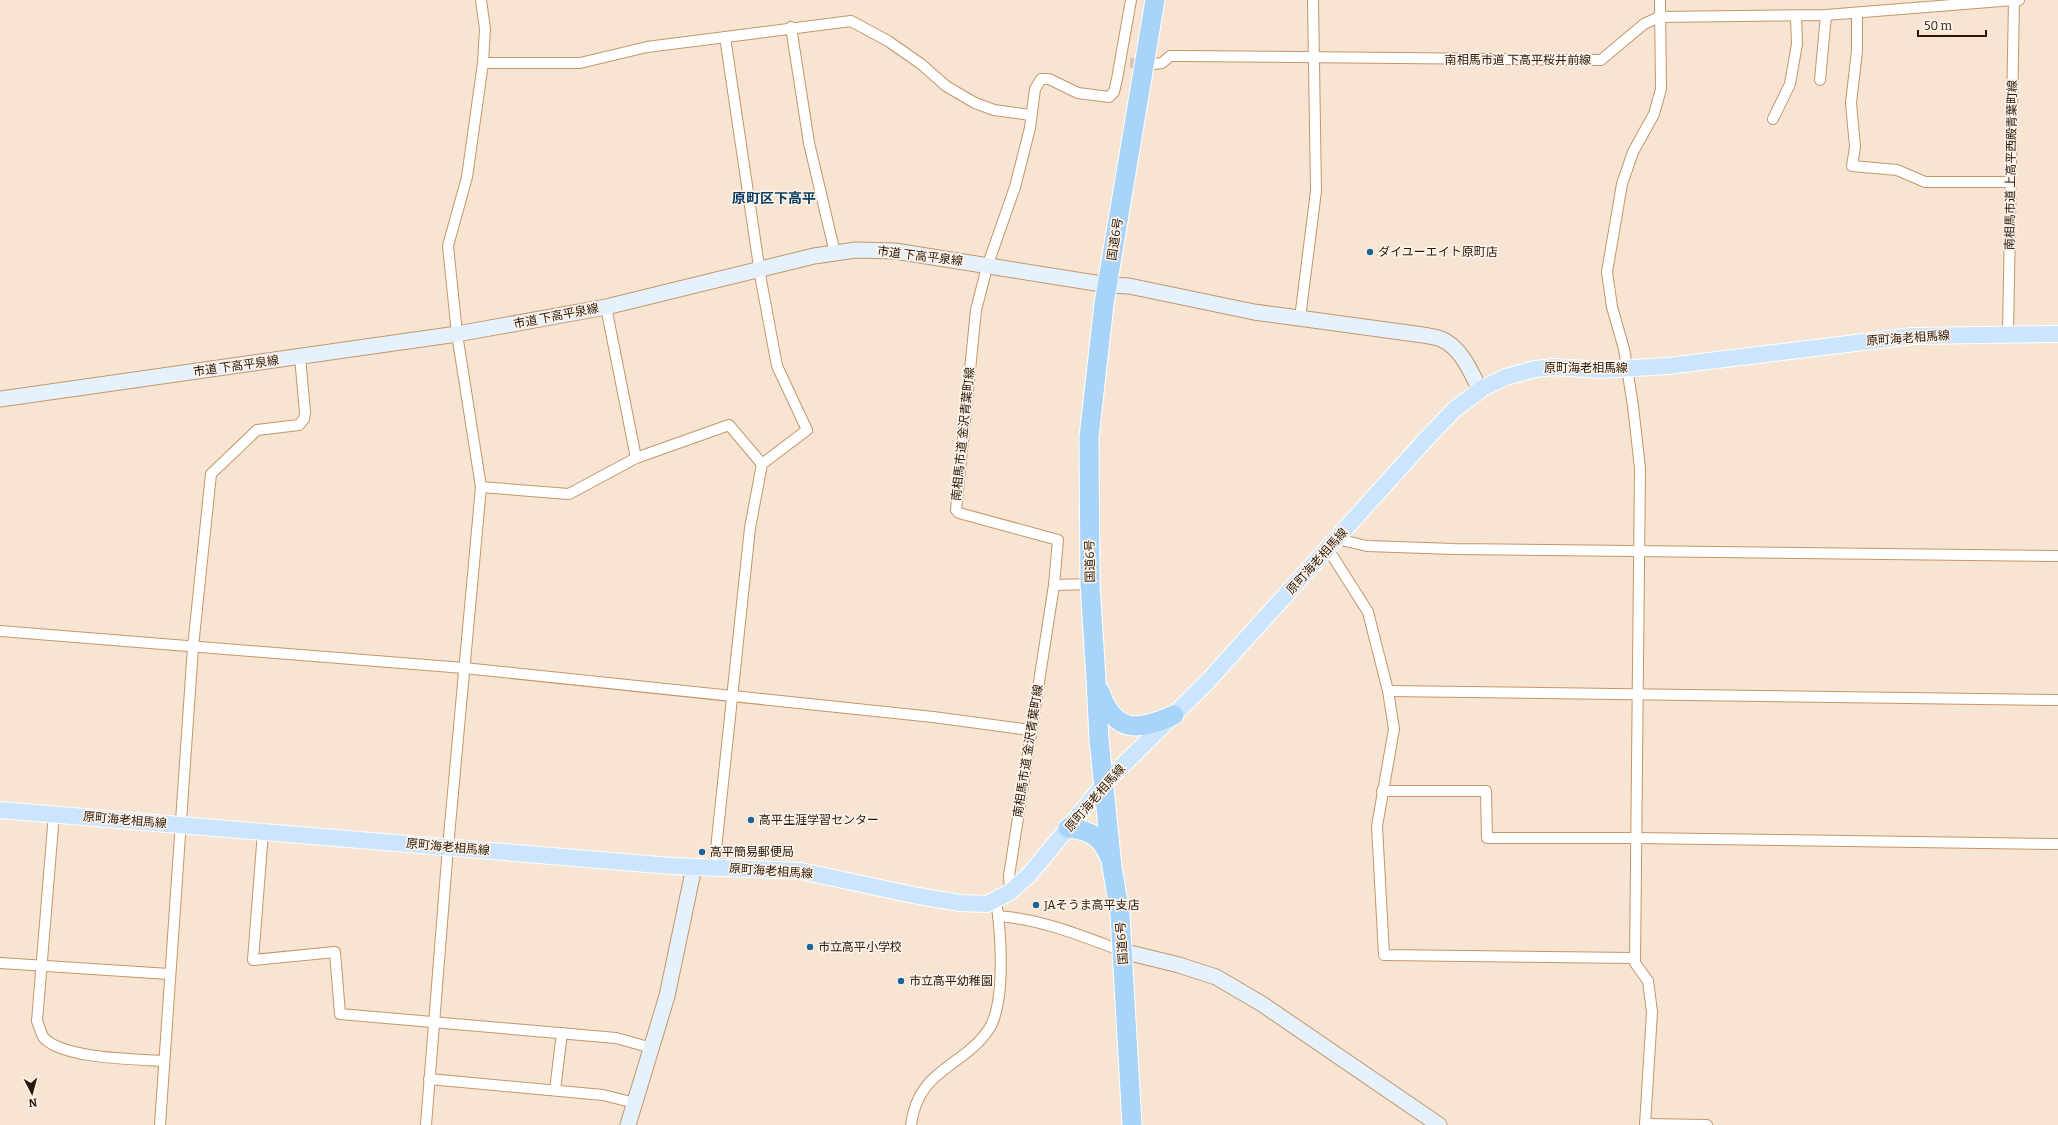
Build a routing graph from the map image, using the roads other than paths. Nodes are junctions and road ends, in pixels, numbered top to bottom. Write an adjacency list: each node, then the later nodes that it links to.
1 (481, 0): 15 (street)
2 (1131, 0): 18 (street, 南相馬市道 金沢青葉町線)
3 (1155, 0): 24 (highway, 国道6号)
4 (1313, 0): 14 (street)
5 (1660, 0): 11 (street)
6 (2014, 0): 7 (street); 8 (street, 南相馬市道 下高平桜井前線); 20 (street, 南相馬市道 上高平西殿青葉町線)
7 (2019, 0)
8 (1857, 13): 9 (street, 南相馬市道 下高平桜井前線); 20 (street)
9 (1826, 15): 10 (street, 南相馬市道 下高平桜井前線); 17 (street)
10 (1796, 16): 11 (street, 南相馬市道 下高平桜井前線); 19 (street)
11 (1659, 17): 14 (street, 南相馬市道 下高平桜井前線); 31 (street)
12 (791, 27): 13 (street); 18 (street); 21 (street)
13 (725, 37): 15 (street); 23 (street)
14 (1313, 58): 16 (street, 南相馬市道 下高平桜井前線); 26 (street)
15 (483, 63): 27 (street)
16 (1154, 64)
17 (1820, 80)
18 (1031, 115): 22 (street, 南相馬市道 金沢青葉町線)
19 (1773, 119)
20 (2010, 182): 28 (street, 南相馬市道 上高平西殿青葉町線)
21 (835, 253): 22 (street, 市道 下高平泉線); 23 (street, 市道 下高平泉線)
22 (988, 266): 24 (street, 市道 下高平泉線); 41 (street, 南相馬市道 金沢青葉町線)
23 (761, 269): 25 (street, 市道 下高平泉線); 35 (street)
24 (1108, 285): 26 (street, 市道 下高平泉線); 40 (highway, 国道6号)
25 (606, 307): 27 (street, 市道 下高平泉線); 34 (street)
26 (1300, 318): 32 (street, 市道 下高平泉線)
27 (457, 334): 30 (street, 市道 下高平泉線); 36 (street)
28 (2008, 334): 29 (main road, 原町海老相馬線); 31 (main road, 原町海老相馬線)
29 (2058, 334)
30 (300, 357): 33 (street, 市道 下高平泉線); 43 (street)
31 (1626, 369): 32 (main road, 原町海老相馬線); 38 (street)
32 (1480, 390): 37 (main road, 原町海老相馬線)
33 (0, 399)
34 (636, 458): 35 (street); 36 (street)
35 (762, 464): 48 (street)
36 (481, 487): 44 (street)
37 (1332, 544): 38 (street); 46 (street); 50 (main road, 原町海老相馬線)
38 (1639, 550): 39 (street); 47 (street)
39 (2058, 556)
40 (1090, 584): 41 (street); 45 (highway, 国道6号)
41 (1054, 585): 51 (street, 南相馬市道 金沢青葉町線)
42 (0, 631): 43 (street)
43 (193, 647): 44 (street); 56 (street)
44 (464, 668): 48 (street); 61 (street)
45 (1096, 679): 50 (highway); 52 (highway, 国道6号)
46 (1388, 691): 47 (street); 53 (street)
47 (1638, 694): 49 (street); 59 (street)
48 (731, 696): 51 (street); 64 (street)
49 (2058, 700)
50 (1174, 715): 52 (main road, 原町海老相馬線)
51 (1030, 730): 65 (street, 南相馬市道 金沢青葉町線)
52 (1105, 783): 57 (main road, 原町海老相馬線); 63 (highway, 国道6号)
53 (1382, 791): 59 (street); 68 (street)
54 (0, 810): 55 (main road, 原町海老相馬線)
55 (54, 814): 56 (main road, 原町海老相馬線); 70 (street)
56 (182, 825): 58 (main road, 原町海老相馬線); 71 (street)
57 (1068, 828): 63 (highway); 65 (main road, 原町海老相馬線)
58 (263, 832): 61 (main road, 原町海老相馬線); 72 (street)
59 (1636, 838): 60 (street); 68 (street)
60 (2058, 844)
61 (448, 847): 62 (main road, 原町海老相馬線); 72 (street)
62 (694, 867): 64 (main road, 原町海老相馬線); 74 (street)
63 (1112, 867): 67 (highway, 国道6号)
64 (714, 868): 66 (main road, 原町海老相馬線)
65 (1010, 892): 66 (main road, 原町海老相馬線)
66 (997, 908): 67 (street); 83 (street)
67 (1122, 951): 84 (highway, 国道6号); 85 (street)
68 (1635, 958): 79 (street)
69 (0, 963): 70 (street)
70 (42, 967): 71 (street); 75 (street)
71 (169, 974): 75 (street)
72 (434, 1022): 73 (street); 76 (street)
73 (562, 1033): 74 (street); 77 (street)
74 (652, 1048): 78 (street)
75 (164, 1062): 80 (street)
76 (430, 1079): 77 (street); 81 (street)
77 (555, 1090): 78 (street)
78 (635, 1103): 82 (street)
79 (1645, 1124): 86 (street)
80 (160, 1125)
81 (426, 1125)
82 (628, 1125)
83 (911, 1125)
84 (1132, 1125)
85 (1439, 1125)
86 (1707, 1125)

